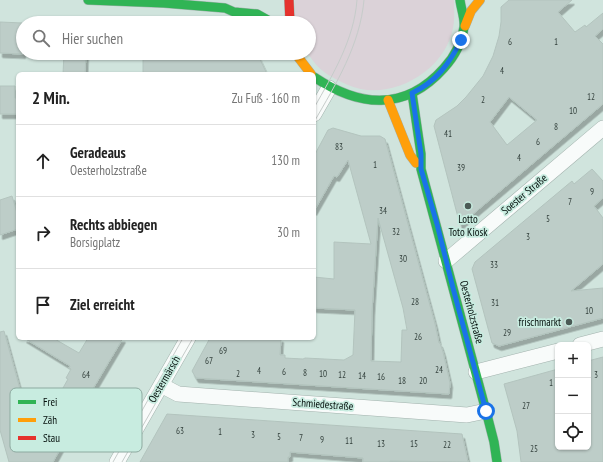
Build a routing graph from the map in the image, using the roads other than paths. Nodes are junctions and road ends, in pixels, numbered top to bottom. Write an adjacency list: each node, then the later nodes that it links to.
1 (88, 0): 5 (main road)
2 (290, 0): 9 (main road)
3 (460, 0): 10 (main road)
4 (480, 0): 10 (main road)
5 (163, 1): 7 (main road)
6 (236, 4): 7 (main road)
7 (225, 8): 8 (main road)
8 (261, 16)
9 (290, 16)
10 (465, 26): 15 (main road)
11 (300, 60): 12 (main road)
12 (309, 72)
13 (316, 78): 14 (main road)
14 (329, 88): 16 (main road); 17 (street)
15 (412, 93): 16 (main road); 19 (main road, Oesterholzstraße)
16 (388, 100): 19 (main road, Oesterholzstraße)
17 (316, 111)
18 (603, 128): 20 (street, Soester Straße)
19 (421, 169): 20 (main road, Oesterholzstraße)
20 (446, 261): 25 (main road, Oesterholzstraße)
21 (603, 339): 23 (street)
22 (187, 340): 26 (street, Oestermärsch)
23 (591, 342)
24 (555, 352): 25 (street)
25 (476, 372): 27 (main road, Oesterholzstraße)
26 (161, 385): 27 (street, Schmiedestraße); 28 (street, Oestermärsch)
27 (486, 411): 31 (main road, Oesterholzstraße)
28 (142, 418)
29 (123, 452): 30 (street, Oestermärsch)
30 (117, 462)
31 (497, 462)

